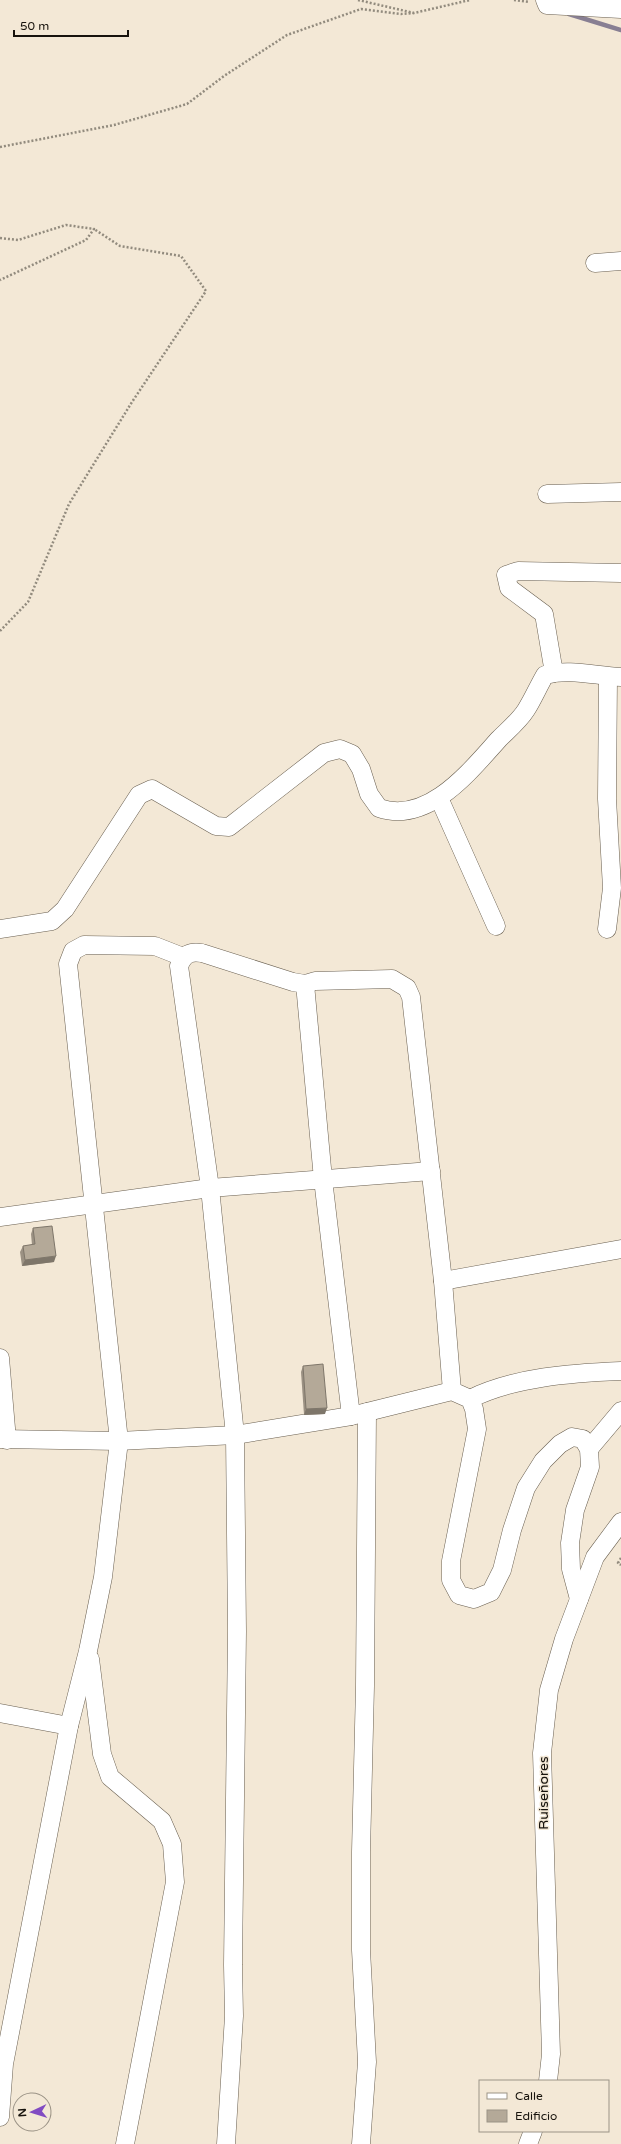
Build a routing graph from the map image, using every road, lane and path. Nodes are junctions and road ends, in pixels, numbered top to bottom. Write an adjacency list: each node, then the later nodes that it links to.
1 (358, 0): 5 (path)
2 (470, 0): 5 (path)
3 (545, 0): 4 (street)
4 (621, 9)
5 (414, 13): 6 (path)
6 (0, 147)
7 (94, 229): 8 (path); 11 (path); 15 (path)
8 (0, 238)
9 (621, 261): 10 (street)
10 (595, 263)
11 (0, 280)
12 (621, 492): 13 (street)
13 (547, 494)
14 (621, 573): 16 (street)
15 (0, 631)
16 (554, 673): 17 (street); 18 (street)
17 (614, 677): 21 (street)
18 (439, 798): 19 (street); 20 (street)
19 (496, 926)
20 (0, 929)
21 (607, 930)
22 (183, 957): 23 (street); 26 (street); 27 (street)
23 (305, 984): 24 (street); 25 (street)
24 (431, 1171): 25 (street); 30 (street)
25 (323, 1179): 26 (street); 36 (street)
26 (210, 1188): 27 (street); 37 (street)
27 (94, 1204): 28 (street); 39 (street)
28 (0, 1217)
29 (621, 1249): 30 (street)
30 (443, 1281): 33 (street)
31 (0, 1358): 38 (street)
32 (621, 1371): 34 (street)
33 (452, 1391): 34 (street); 36 (street)
34 (470, 1399): 40 (street)
35 (621, 1411): 40 (street)
36 (359, 1414): 37 (street); 53 (street)
37 (235, 1435): 39 (street); 52 (street)
38 (4, 1440): 39 (street)
39 (119, 1440): 45 (street)
40 (589, 1449): 44 (street)
41 (621, 1522): 44 (street, Ruiseñores)
42 (621, 1558): 43 (path)
43 (621, 1565)
44 (579, 1599): 48 (street, Ruiseñores)
45 (88, 1651): 47 (street); 51 (street)
46 (0, 1714): 47 (street)
47 (69, 1726): 49 (street)
48 (548, 2080)
49 (0, 2116)
50 (533, 2132): 54 (street)
51 (125, 2144)
52 (226, 2144)
53 (361, 2144)
54 (528, 2144)

